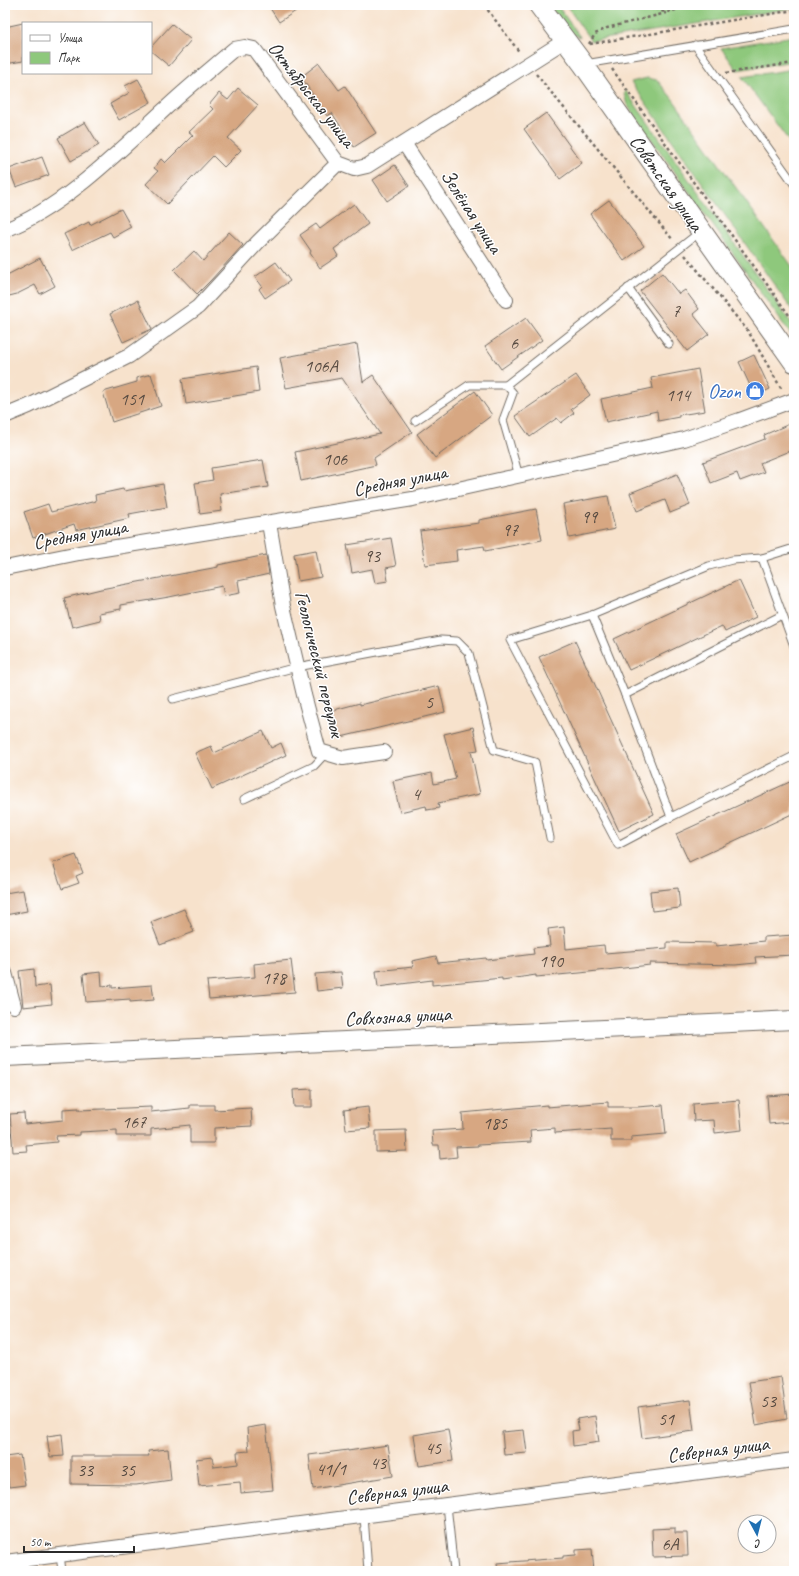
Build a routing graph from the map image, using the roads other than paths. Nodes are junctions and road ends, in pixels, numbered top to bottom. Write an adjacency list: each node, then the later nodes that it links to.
1 (538, 5): 3 (main road, Советская улица)
2 (794, 29): 4 (lane)
3 (575, 39): 5 (main road, Советская улица); 6 (street, Октябрьская улица)
4 (695, 44): 5 (lane); 8 (lane)
5 (583, 64): 10 (main road, Советская улица)
6 (404, 143): 7 (street, Октябрьская улица); 12 (street, Зелёная улица)
7 (338, 163): 9 (street, Октябрьская улица); 17 (street)
8 (794, 184)
9 (5, 230)
10 (701, 231): 11 (lane); 14 (main road, Советская улица)
11 (628, 288): 13 (lane); 15 (lane)
12 (506, 300)
13 (669, 344)
14 (794, 362)
15 (506, 385): 18 (lane); 19 (lane)
16 (791, 401): 19 (street, Средняя улица)
17 (5, 416)
18 (414, 421)
19 (519, 476): 20 (street, Средняя улица)
20 (269, 523): 23 (street, Средняя улица); 27 (street, Геологический переулок)
21 (794, 548): 22 (lane)
22 (762, 558): 24 (lane); 25 (lane)
23 (5, 568)
24 (592, 615): 28 (lane); 34 (lane)
25 (782, 615): 26 (lane); 28 (lane)
26 (794, 646)
27 (297, 667): 29 (lane); 31 (street, Геологический переулок); 35 (lane)
28 (625, 695): 34 (lane)
29 (173, 700)
30 (384, 752): 31 (street, Геологический переулок)
31 (326, 753): 33 (lane)
32 (794, 756): 34 (lane)
33 (244, 799)
34 (671, 817)
35 (550, 838)
36 (5, 973): 37 (street)
37 (14, 1006)
38 (794, 1020): 39 (street, Совхозная улица)
39 (5, 1057)
40 (794, 1460): 41 (street, Северная улица)
41 (447, 1505): 42 (street, Северная улица); 47 (lane)
42 (364, 1516): 43 (street, Северная улица); 46 (lane)
43 (60, 1555): 44 (street, Северная улица); 45 (lane)
44 (5, 1562)
45 (62, 1571)
46 (368, 1571)
47 (454, 1571)

